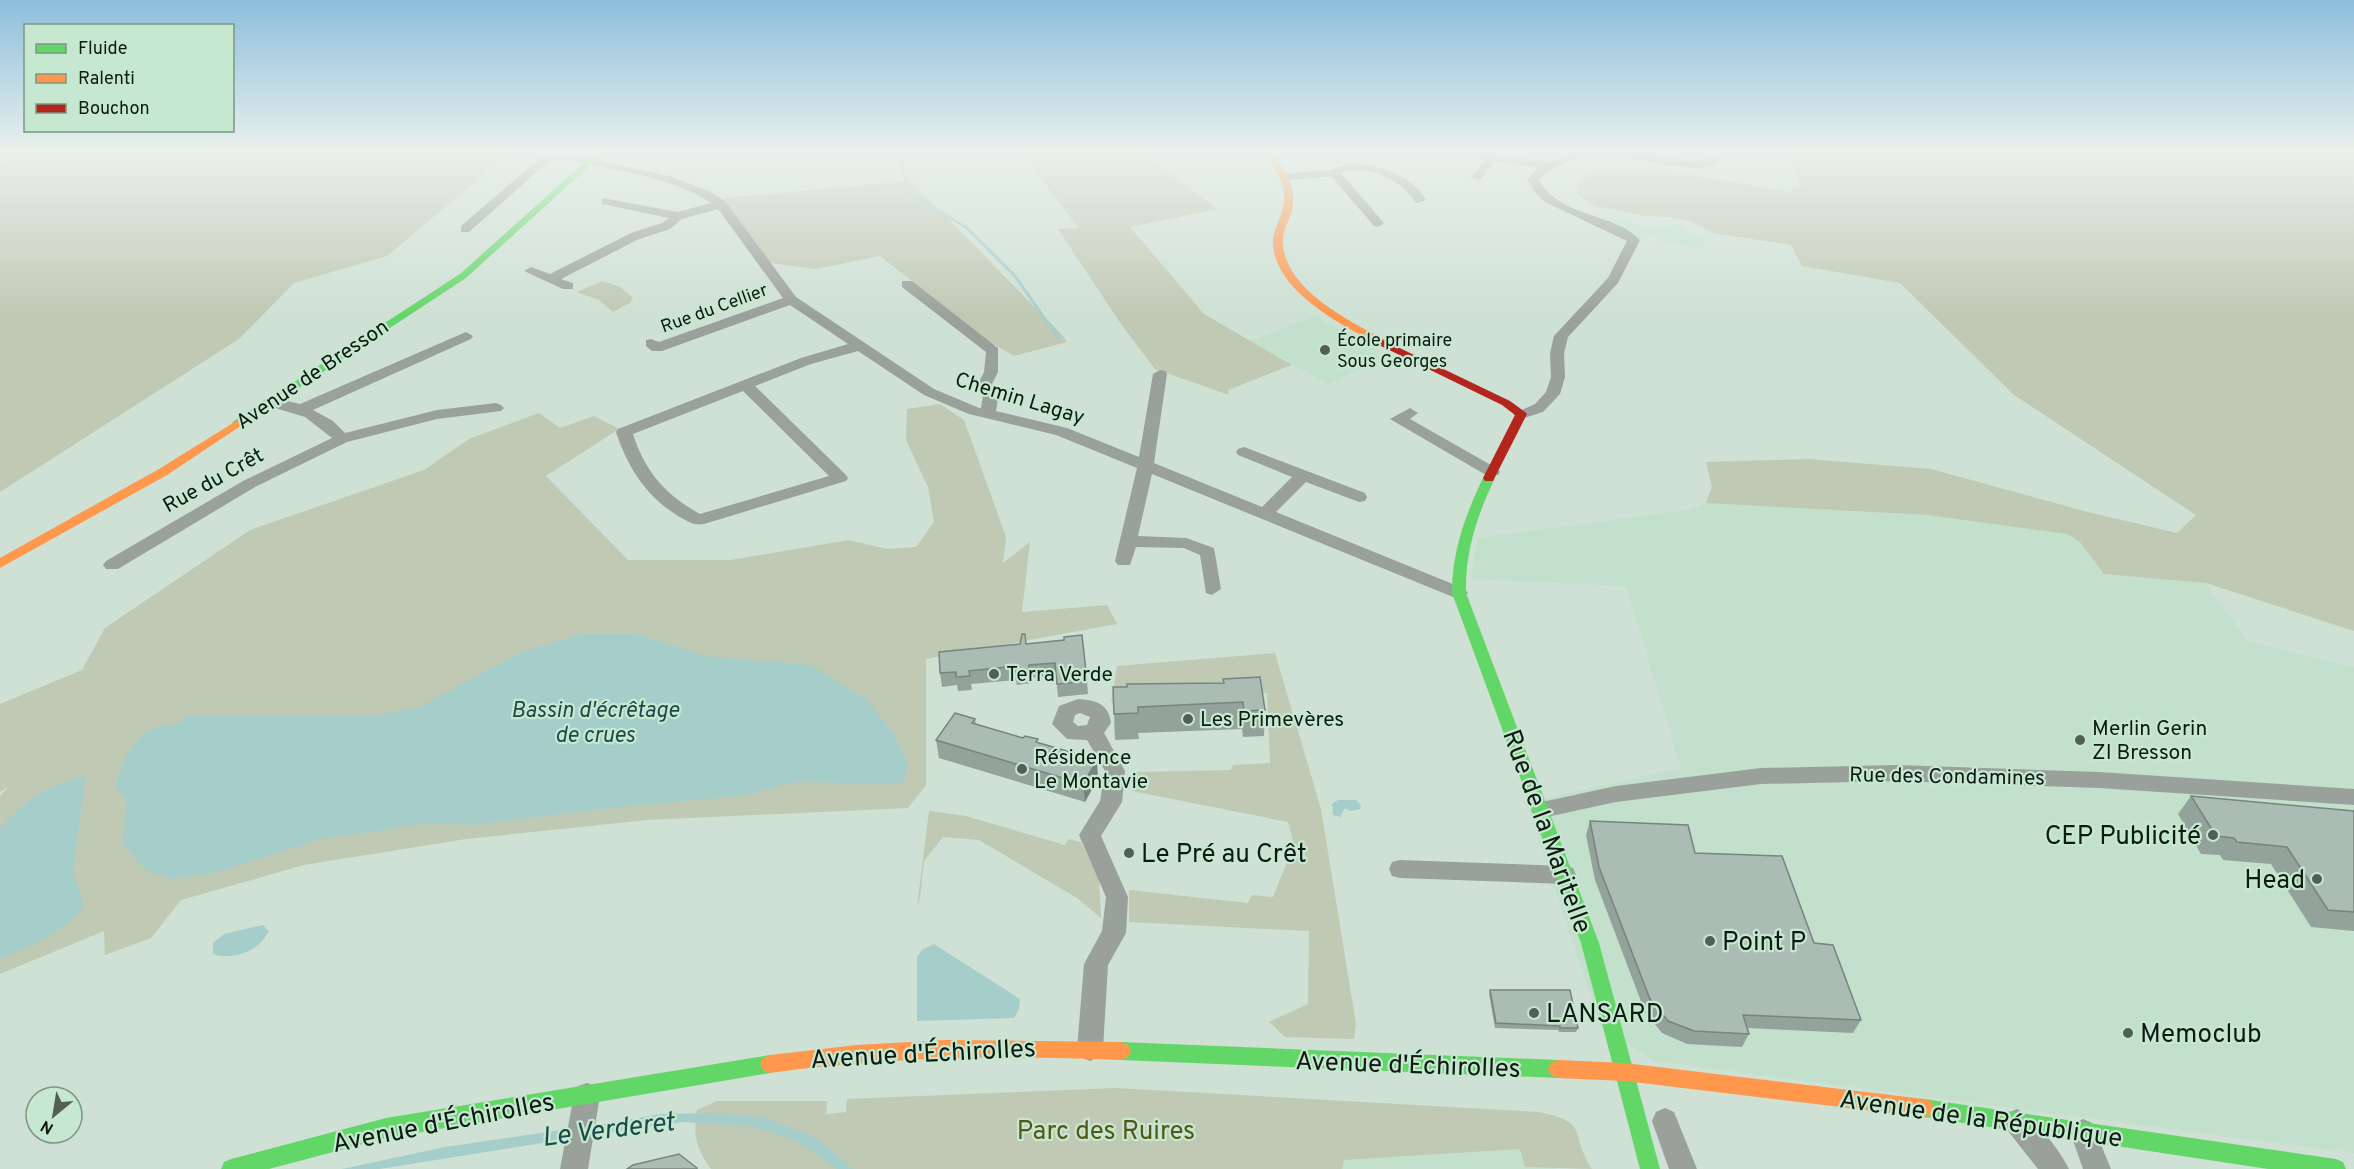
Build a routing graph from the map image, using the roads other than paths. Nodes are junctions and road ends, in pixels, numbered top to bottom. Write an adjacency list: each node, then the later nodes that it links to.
1 (491, 207): 11 (street, Chemin Lagay)
2 (539, 207): 22 (street, Avenue de Bresson)
3 (633, 207): 9 (street)
4 (712, 207): 9 (street)
5 (723, 207): 16 (street, Chemin Lagay)
6 (1287, 207): 27 (street)
7 (1363, 207): 10 (street)
8 (1562, 207): 27 (street)
9 (678, 216): 13 (street)
10 (1378, 223)
11 (465, 229)
12 (531, 271): 13 (street)
13 (550, 279): 15 (street)
14 (907, 284): 26 (street)
15 (568, 286)
16 (791, 300): 18 (street, Rue du Cellier); 19 (street, Chemin Lagay)
17 (466, 336): 24 (street)
18 (651, 343)
19 (862, 345): 21 (street); 26 (street, Chemin Lagay)
20 (1160, 374): 30 (street)
21 (746, 385): 21 (street)
22 (270, 402): 24 (street); 37 (street, Avenue de Bresson)
23 (496, 408): 28 (street, Rue du Crêt)
24 (300, 410): 28 (street)
25 (1410, 413): 31 (street)
26 (987, 414): 30 (street, Chemin Lagay)
27 (1521, 414): 31 (street, Rue de la Maritelle)
28 (340, 439): 38 (street, Rue du Crêt)
29 (1244, 452): 32 (street)
30 (1144, 465): 34 (street, Chemin Lagay); 35 (street)
31 (1492, 472): 39 (street, Rue de la Maritelle)
32 (1303, 476): 33 (street); 34 (street)
33 (1359, 497)
34 (1265, 514): 40 (street, Chemin Lagay)
35 (1128, 541): 36 (street); 41 (street)
36 (1124, 561)
37 (0, 564)
38 (112, 565)
39 (1458, 571): 40 (street); 42 (street, Rue de la Maritelle)
40 (1411, 574): 42 (street, Chemin Lagay)
41 (1212, 589)
42 (1459, 593): 45 (street, Rue de la Maritelle)
43 (1093, 732): 48 (street)
44 (2354, 797): 45 (street, Rue des Condamines)
45 (1542, 810): 47 (street, Rue de la Maritelle)
46 (1400, 869): 47 (street)
47 (1565, 875): 49 (street, Rue de la Maritelle)
48 (1090, 1049): 49 (street, Avenue d'Échirolles); 50 (street, Avenue d'Échirolles)
49 (1625, 1072): 52 (street, Avenue de la République); 56 (street); 57 (street)
50 (586, 1106): 54 (street); 55 (street, Avenue d'Échirolles)
51 (1665, 1121): 58 (street)
52 (2016, 1121): 53 (street, Avenue de la République); 59 (street)
53 (2083, 1132): 60 (street); 61 (street, Avenue de la République)
54 (576, 1157)
55 (231, 1169)
56 (1636, 1169)
57 (1650, 1169)
58 (1683, 1169)
59 (2055, 1169)
60 (2097, 1169)
61 (2336, 1169)

